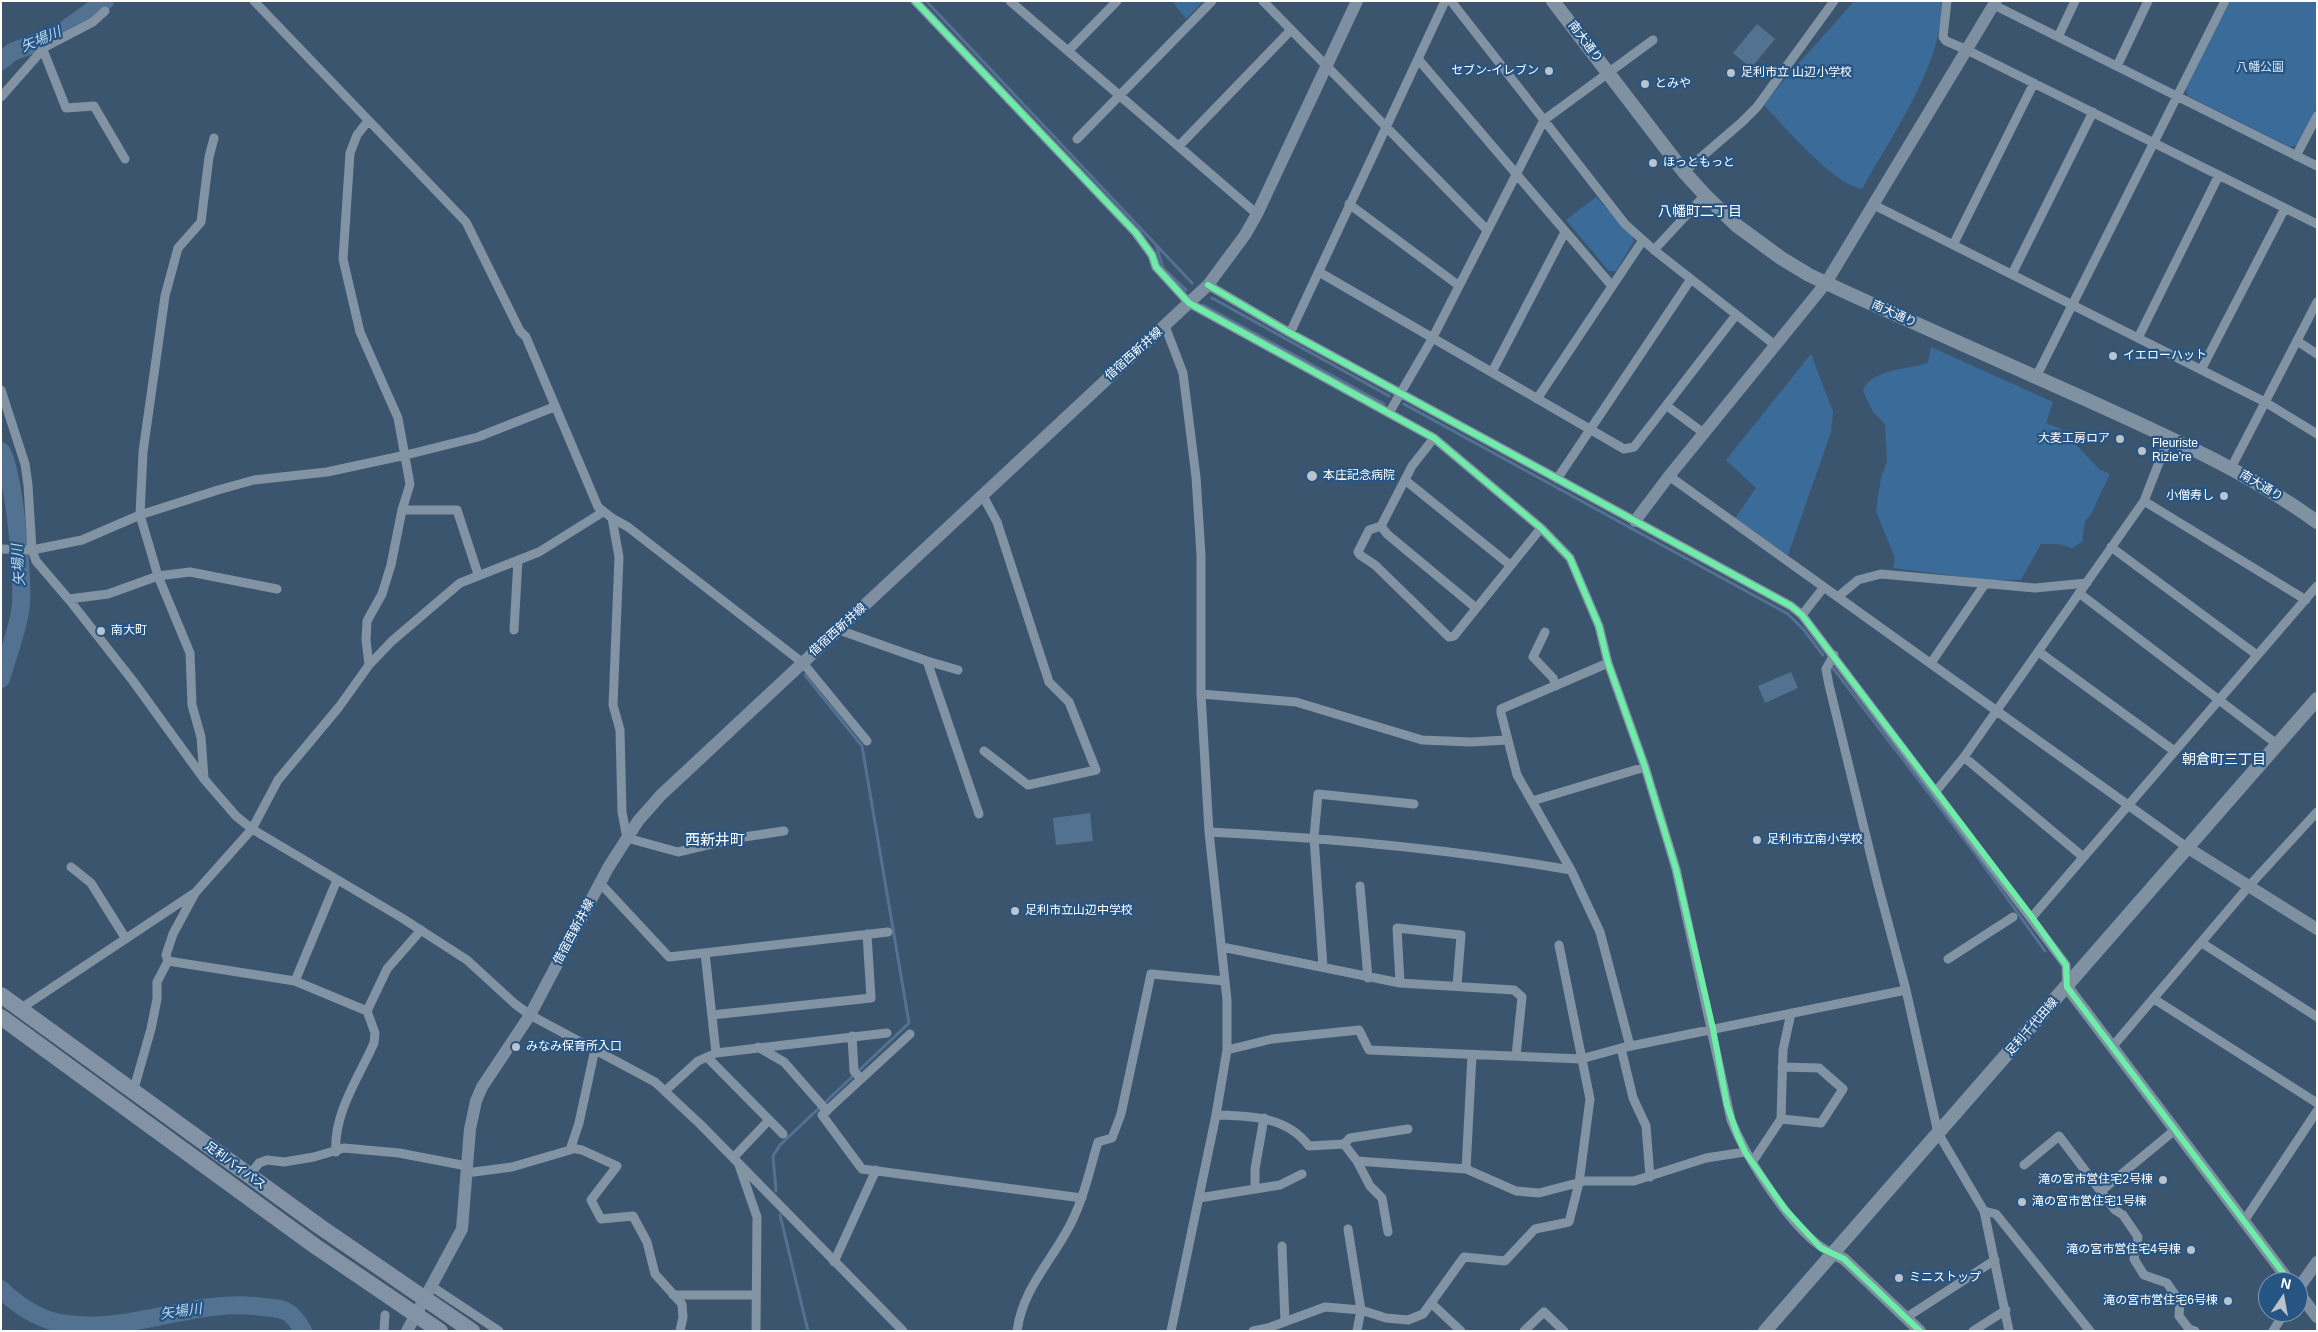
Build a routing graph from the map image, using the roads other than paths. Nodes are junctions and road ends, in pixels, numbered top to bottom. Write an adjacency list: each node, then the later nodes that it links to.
1 (254, 1): 35 (street)
2 (915, 1): 66 (street)
3 (1117, 1): 23 (street)
4 (1212, 1): 31 (street)
5 (1262, 1): 18 (street)
6 (1357, 1): 26 (main road, 借宿西新井線)
7 (1445, 1): 24 (street)
8 (1451, 1): 34 (street)
9 (1553, 1): 27 (main road, 南大通り)
10 (1834, 1): 44 (street)
11 (1947, 1): 22 (street)
12 (2075, 1): 19 (street)
13 (2148, 1): 25 (street)
14 (2225, 1): 29 (street)
15 (1015, 3): 23 (street)
16 (1995, 3): 19 (street); 22 (main road)
17 (106, 11): 21 (street)
18 (1290, 31): 26 (street); 40 (street)
19 (2058, 37): 25 (street)
20 (1653, 40): 27 (street)
21 (43, 50): 30 (street); 42 (street)
22 (1967, 50): 28 (street); 49 (main road)
23 (1068, 51): 31 (street)
24 (1418, 59): 36 (street); 45 (street)
25 (2117, 66): 29 (street)
26 (1326, 67): 36 (street); 51 (main road, 借宿西新井線)
27 (1608, 73): 34 (street); 44 (main road, 南大通り)
28 (2034, 83): 32 (street); 56 (street)
29 (2177, 96): 39 (street); 41 (street)
30 (1, 97)
31 (1120, 97): 38 (street); 40 (street)
32 (2093, 112): 39 (street); 59 (street)
33 (2317, 116): 41 (street)
34 (1544, 120): 45 (street); 55 (street)
35 (368, 121): 83 (street); 91 (street)
36 (1386, 125): 48 (street); 53 (street)
37 (214, 138): 100 (street)
38 (1077, 139)
39 (2154, 143): 46 (street); 67 (street)
40 (1179, 146): 51 (street)
41 (2296, 156): 43 (street)
42 (125, 159)
43 (2317, 166)
44 (1684, 172): 47 (main road, 南大通り)
45 (1515, 173): 53 (street); 54 (street)
46 (2219, 175): 50 (street); 71 (street)
47 (1705, 195): 57 (street); 61 (main road, 南大通り)
48 (1350, 204): 58 (street); 62 (street)
49 (1874, 205): 56 (street); 61 (main road)
50 (2285, 208): 52 (street); 76 (street)
51 (1257, 214): 63 (main road, 借宿西新井線)
52 (2317, 224)
53 (1486, 229): 62 (street)
54 (1565, 232): 64 (street); 77 (street)
55 (1643, 240): 57 (street); 64 (street)
56 (1953, 245): 59 (street)
57 (1654, 250): 60 (street)
58 (1318, 272): 70 (street); 72 (street)
59 (2012, 274): 67 (street)
60 (1691, 279): 68 (street); 86 (street)
61 (1826, 283): 74 (main road); 78 (main road, 南大通り)
62 (1458, 285): 72 (street)
63 (1208, 286): 66 (main road, 借宿西新井線); 70 (street)
64 (1612, 286): 81 (street)
65 (2317, 302): 73 (street)
66 (1189, 303): 69 (main road, 借宿西新井線); 85 (street)
67 (2072, 304): 71 (street); 78 (street)
68 (1736, 315): 74 (street); 84 (street)
69 (1165, 326): 96 (main road, 借宿西新井線); 137 (street)
70 (1290, 333): 80 (street)
71 (2138, 338): 76 (street)
72 (1432, 339): 77 (street); 80 (street)
73 (2297, 341): 75 (street); 82 (street)
74 (1775, 345): 87 (main road)
75 (2317, 354)
76 (2202, 370): 82 (street)
77 (1492, 372): 81 (street)
78 (2036, 377): 89 (main road, 南大通り)
79 (1, 390): 108 (street)
80 (1401, 393): 85 (street); 94 (street)
81 (1537, 399): 86 (street)
82 (2265, 402): 88 (street); 92 (street)
83 (554, 406): 91 (street); 99 (street)
84 (1667, 406): 86 (street); 87 (street)
85 (1390, 413): 90 (street)
86 (1590, 429): 94 (street)
87 (1705, 434): 93 (main road)
88 (2317, 434)
89 (2169, 437): 92 (main road, 南大通り); 97 (street)
90 (1434, 438): 95 (street); 105 (street)
91 (406, 455): 98 (street); 100 (street)
92 (2231, 468): 103 (main road, 南大通り)
93 (1669, 476): 102 (main road); 116 (street)
94 (1558, 479): 102 (street)
95 (1405, 480): 104 (street); 110 (street)
96 (983, 496): 125 (main road, 借宿西新井線); 145 (street)
97 (2144, 501): 106 (street); 121 (street)
98 (402, 510): 111 (street); 134 (street)
99 (603, 512): 101 (street); 109 (street)
100 (140, 516): 108 (street); 112 (street)
101 (612, 518): 131 (street); 160 (street)
102 (1635, 521): 123 (street)
103 (2317, 522)
104 (1381, 526): 122 (street); 122 (street)
105 (1541, 528): 110 (street); 132 (street)
106 (2111, 547): 113 (street); 129 (street)
107 (3, 549): 108 (street)
108 (29, 550): 120 (street)
109 (518, 560): 111 (street); 124 (street)
110 (1510, 565): 122 (street)
111 (478, 574): 134 (street)
112 (158, 576): 117 (street); 120 (street); 148 (street)
113 (2087, 582): 114 (street); 118 (street)
114 (1985, 584): 119 (street); 133 (street)
115 (2317, 586): 121 (street)
116 (1824, 587): 119 (street); 123 (street)
117 (277, 589)
118 (2079, 593): 127 (street); 138 (street)
119 (1839, 596): 133 (street)
120 (69, 599): 148 (street)
121 (2306, 600): 129 (street)
122 (1476, 608)
123 (1802, 614): 128 (street)
124 (514, 630)
125 (839, 630): 130 (street); 131 (main road, 借宿西新井線)
126 (1545, 632): 136 (street)
127 (2038, 652): 140 (street); 144 (street)
128 (1834, 655): 149 (street); 190 (street)
129 (2257, 655): 138 (street)
130 (927, 661): 135 (street); 154 (street)
131 (803, 663): 142 (street); 160 (main road, 借宿西新井線)
132 (1608, 663): 136 (street); 147 (street)
133 (1931, 663): 140 (street)
134 (369, 665): 156 (street)
135 (958, 670)
136 (1556, 686): 141 (street)
137 (1201, 694): 141 (street); 158 (street)
138 (2220, 698): 143 (street); 144 (street)
139 (2317, 700): 143 (main road, 足利千代田線)
140 (1996, 710): 146 (street); 152 (street)
141 (1507, 740): 150 (street)
142 (866, 741)
143 (2278, 745): 161 (main road, 足利千代田線)
144 (2173, 750): 152 (street)
145 (984, 751)
146 (1964, 757): 149 (street); 162 (street)
147 (1645, 767): 150 (street); 200 (street)
148 (204, 778): 156 (street)
149 (1937, 790): 171 (street)
150 (1532, 801): 164 (street)
151 (1414, 804): 159 (street)
152 (2127, 804): 161 (street); 162 (street)
153 (2317, 812): 155 (street)
154 (979, 814)
155 (2313, 823): 168 (street)
156 (252, 829): 165 (street); 169 (street)
157 (784, 831): 160 (street)
158 (1209, 832): 159 (street); 179 (street)
159 (1314, 837): 164 (street); 183 (street)
160 (627, 838): 166 (main road, 借宿西新井線)
161 (2188, 848): 168 (main road); 189 (main road, 足利千代田線)
162 (2082, 856): 171 (street)
163 (71, 868): 176 (street)
164 (1571, 870): 206 (street)
165 (337, 880): 173 (street); 185 (street)
166 (600, 883): 180 (street); 196 (main road, 借宿西新井線)
167 (1360, 886): 184 (street)
168 (2249, 886): 172 (main road); 177 (street)
169 (195, 893): 176 (street); 182 (street)
170 (2013, 917): 181 (street)
171 (2032, 917): 189 (street)
172 (2317, 929)
173 (421, 930): 194 (street); 196 (street)
174 (888, 932): 175 (street)
175 (867, 934): 180 (street); 197 (street)
176 (126, 939): 193 (street)
177 (2202, 943): 192 (street); 199 (street)
178 (1559, 945): 212 (street)
179 (1222, 947): 183 (street); 186 (street)
180 (705, 953): 197 (street)
181 (1948, 958)
182 (168, 961): 185 (street); 216 (street)
183 (1323, 967): 184 (street)
184 (1368, 978): 187 (street)
185 (295, 981): 194 (street)
186 (1225, 981): 208 (street); 245 (street)
187 (1400, 983): 188 (street); 188 (street)
188 (1457, 986): 211 (street)
189 (2067, 987): 204 (main road); 226 (main road, 足利千代田線)
190 (1906, 990): 195 (street); 226 (street)
191 (1, 995): 193 (highway, 足利バイパス)
192 (2154, 999): 204 (street); 217 (street)
193 (20, 1009): 216 (highway, 足利バイパス)
194 (368, 1012): 230 (street)
195 (1792, 1013): 200 (street); 213 (street)
196 (530, 1015): 207 (street); 236 (main road, 借宿西新井線)
197 (712, 1015): 209 (street)
198 (1, 1017): 265 (highway, 足利バイパス)
199 (2317, 1017)
200 (1712, 1029): 206 (street); 231 (street)
201 (887, 1032): 203 (street)
202 (910, 1034): 214 (street)
203 (852, 1036): 205 (street); 214 (street)
204 (2113, 1046): 225 (main road)
205 (758, 1047): 209 (street); 219 (street)
206 (1626, 1047): 212 (street); 241 (street)
207 (595, 1049): 215 (street); 229 (street)
208 (1227, 1050): 210 (street); 220 (street)
209 (711, 1055): 215 (street); 223 (street)
210 (1472, 1055): 211 (street); 237 (street)
211 (1516, 1056): 212 (street)
212 (1581, 1059): 242 (street)
213 (1782, 1067): 222 (street); 222 (street)
214 (861, 1079): 219 (street)
215 (665, 1091): 232 (street)
216 (132, 1092): 240 (highway, 足利バイパス)
217 (2317, 1104)
218 (2317, 1110): 248 (street)
219 (827, 1111): 238 (street)
220 (1216, 1114): 221 (street); 246 (street)
221 (1264, 1118): 228 (street); 243 (street)
222 (1781, 1119): 234 (street)
223 (769, 1120): 227 (street); 232 (street)
224 (1408, 1129): 228 (street)
225 (2176, 1129): 244 (street); 248 (main road)
226 (1938, 1133): 247 (street); 252 (main road, 足利千代田線)
227 (783, 1134)
228 (1344, 1144): 233 (street)
229 (571, 1148): 236 (street); 259 (street)
230 (336, 1152): 236 (street); 240 (street)
231 (1745, 1152): 234 (street); 241 (street)
232 (735, 1160): 254 (street); 260 (street)
233 (1357, 1161): 237 (street); 250 (street)
234 (1752, 1161): 252 (street)
235 (2024, 1165): 244 (street)
236 (466, 1169): 258 (main road, 借宿西新井線)
237 (1466, 1169): 242 (street)
238 (876, 1170): 245 (street); 254 (street)
239 (1302, 1174): 243 (street)
240 (249, 1176): 258 (highway, 足利バイパス)
241 (1650, 1177): 242 (street)
242 (1579, 1183): 261 (street)
243 (1255, 1189): 246 (street)
244 (2101, 1191): 291 (street)
245 (1082, 1198): 279 (street)
246 (1199, 1198): 280 (street)
247 (1984, 1211): 253 (street); 290 (street)
248 (2244, 1221): 256 (main road)
249 (1348, 1229): 263 (street)
250 (1388, 1232)
251 (1282, 1246): 269 (street)
252 (1832, 1253): 267 (main road); 286 (main road, 足利千代田線)
253 (1995, 1260): 264 (street); 267 (street)
254 (834, 1262): 278 (street)
255 (2317, 1262): 257 (main road)
256 (2282, 1272)
257 (2308, 1276)
258 (427, 1292): 265 (main road, 借宿西新井線); 274 (highway, 足利バイパス); 275 (street)
259 (673, 1295): 260 (street); 276 (street)
260 (756, 1295): 277 (street)
261 (1431, 1303): 263 (street); 283 (street)
262 (2308, 1305): 268 (main road)
263 (1361, 1310): 269 (street); 282 (street)
264 (2006, 1310): 288 (street); 289 (street)
265 (415, 1314): 272 (main road, 借宿西新井線); 273 (highway, 足利バイパス)
266 (384, 1315): 271 (street)
267 (1907, 1317): 287 (main road)
268 (2317, 1317)
269 (1286, 1322): 270 (street)
270 (1268, 1330): 281 (street)
271 (384, 1331)
272 (407, 1331)
273 (440, 1331)
274 (472, 1331)
275 (499, 1331)
276 (680, 1331)
277 (756, 1331)
278 (903, 1331)
279 (1016, 1331)
280 (1170, 1331)
281 (1253, 1331)
282 (1357, 1331)
283 (1461, 1331)
284 (1524, 1331): 285 (street)
285 (1564, 1331)
286 (1764, 1331)
287 (1920, 1331)
288 (1973, 1331)
289 (2009, 1331)
290 (2090, 1331)
291 (2195, 1331)

